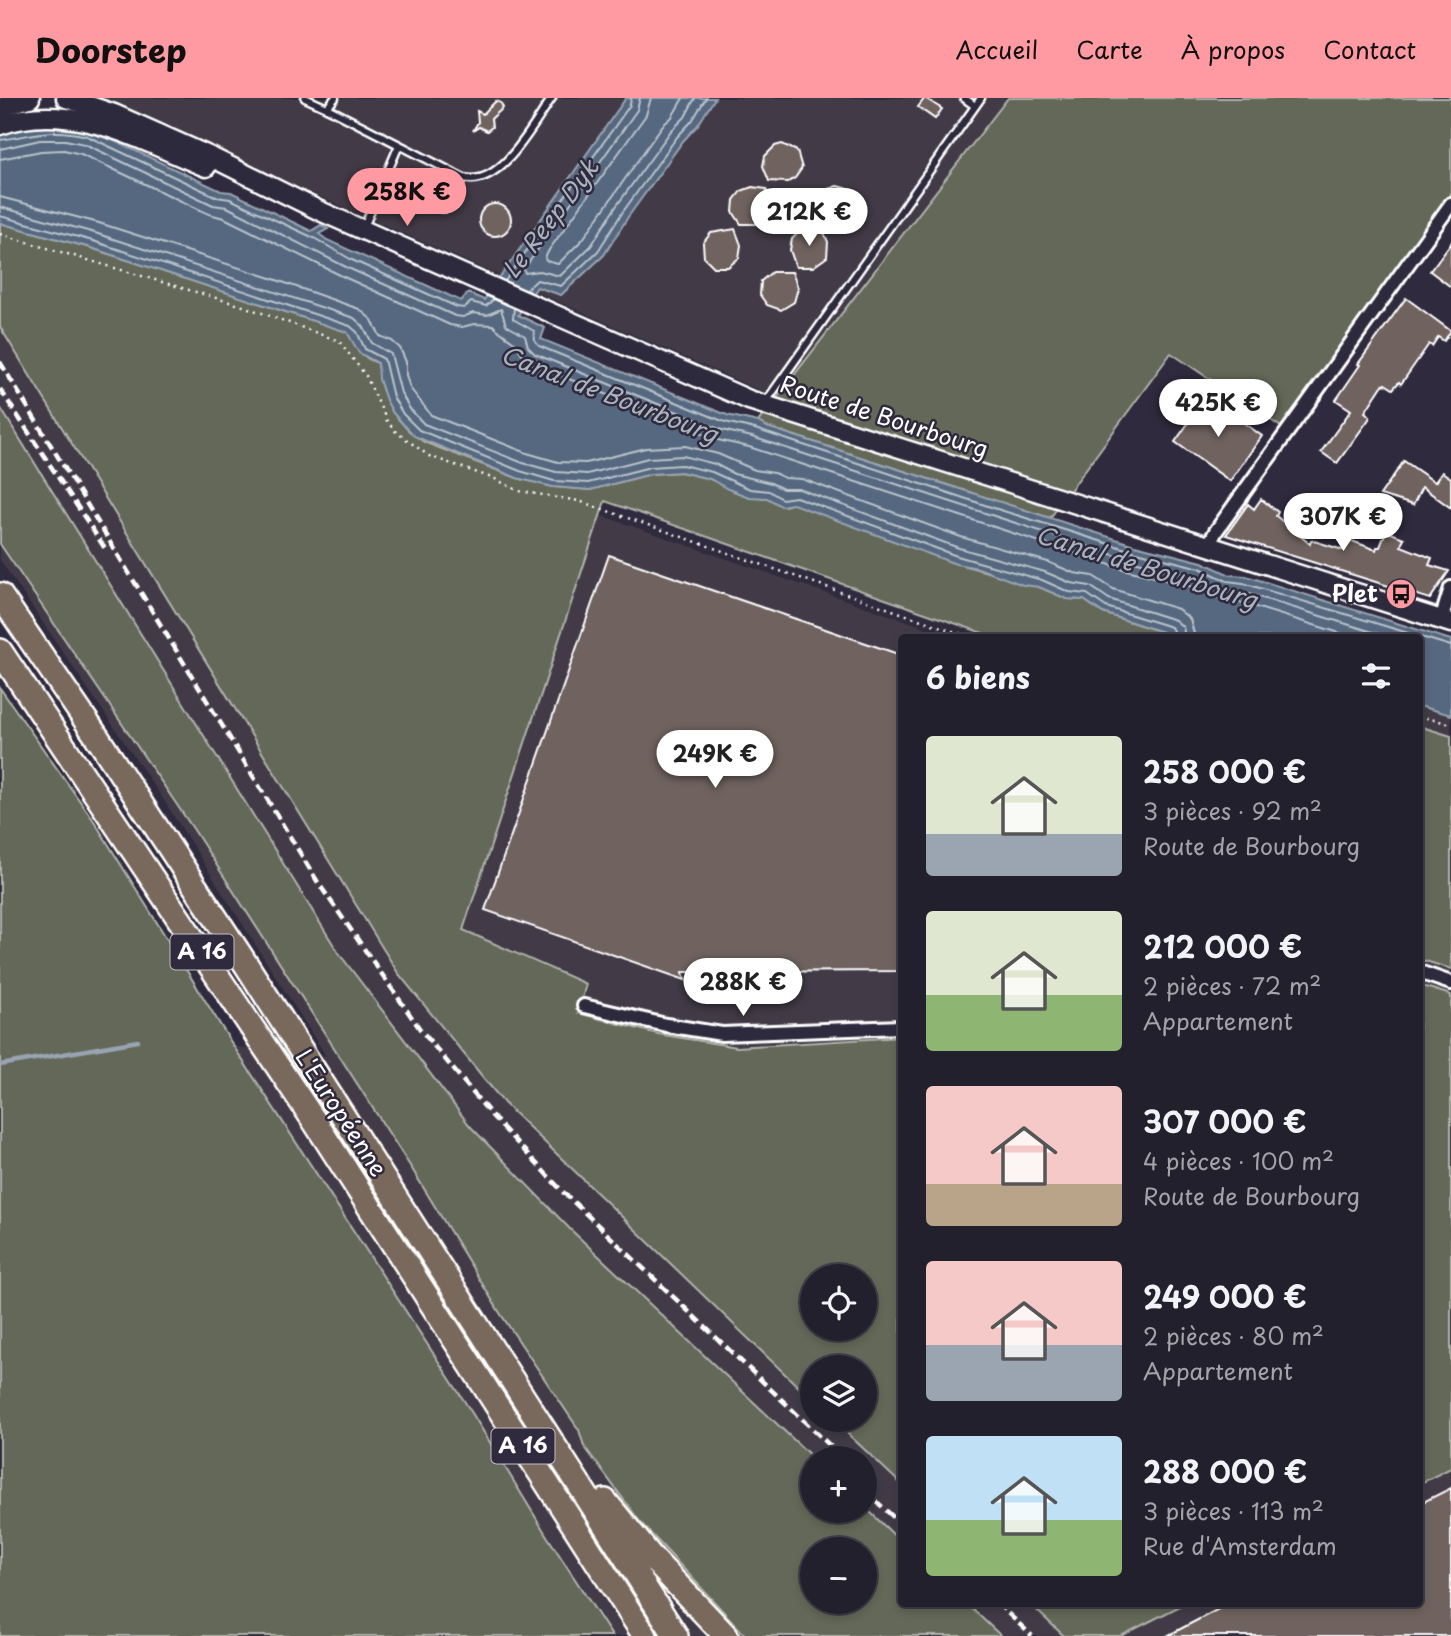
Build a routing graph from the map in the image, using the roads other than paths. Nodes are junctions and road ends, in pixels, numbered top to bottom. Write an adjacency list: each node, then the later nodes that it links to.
1 (33, 98): 9 (main road); 12 (street)
2 (66, 98): 11 (lane); 16 (main road, Route de Bourbourg)
3 (304, 98): 10 (lane)
4 (335, 98): 10 (lane)
5 (552, 98): 14 (lane)
6 (964, 98): 8 (lane)
7 (981, 98): 8 (lane)
8 (975, 106): 18 (lane)
9 (0, 107)
10 (327, 108): 14 (lane)
11 (56, 116): 12 (main road, Route de Bourbourg); 16 (main road, Route de Bourbourg)
12 (37, 117): 13 (main road, Route de Bourbourg)
13 (0, 125)
14 (399, 145): 17 (lane)
15 (1451, 204): 19 (street)
16 (320, 211): 17 (main road, Route de Bourbourg)
17 (363, 229): 18 (main road, Route de Bourbourg)
18 (764, 405): 19 (main road, Route de Bourbourg)
19 (1208, 546): 22 (main road, Route de Bourbourg)
20 (1451, 588): 22 (street)
21 (0, 595): 28 (highway, L'Européenne / A 16)
22 (1446, 621)
23 (0, 651): 29 (highway, L'Européenne / A 16)
24 (1423, 973): 25 (street)
25 (1451, 983)
26 (584, 1006): 27 (street)
27 (898, 1027)
28 (335, 1105): 32 (highway, L'Européenne / A 16); 33 (highway)
29 (401, 1256): 30 (highway); 31 (highway, L'Européenne / A 16)
30 (630, 1636)
31 (645, 1636)
32 (676, 1636)
33 (726, 1636)

